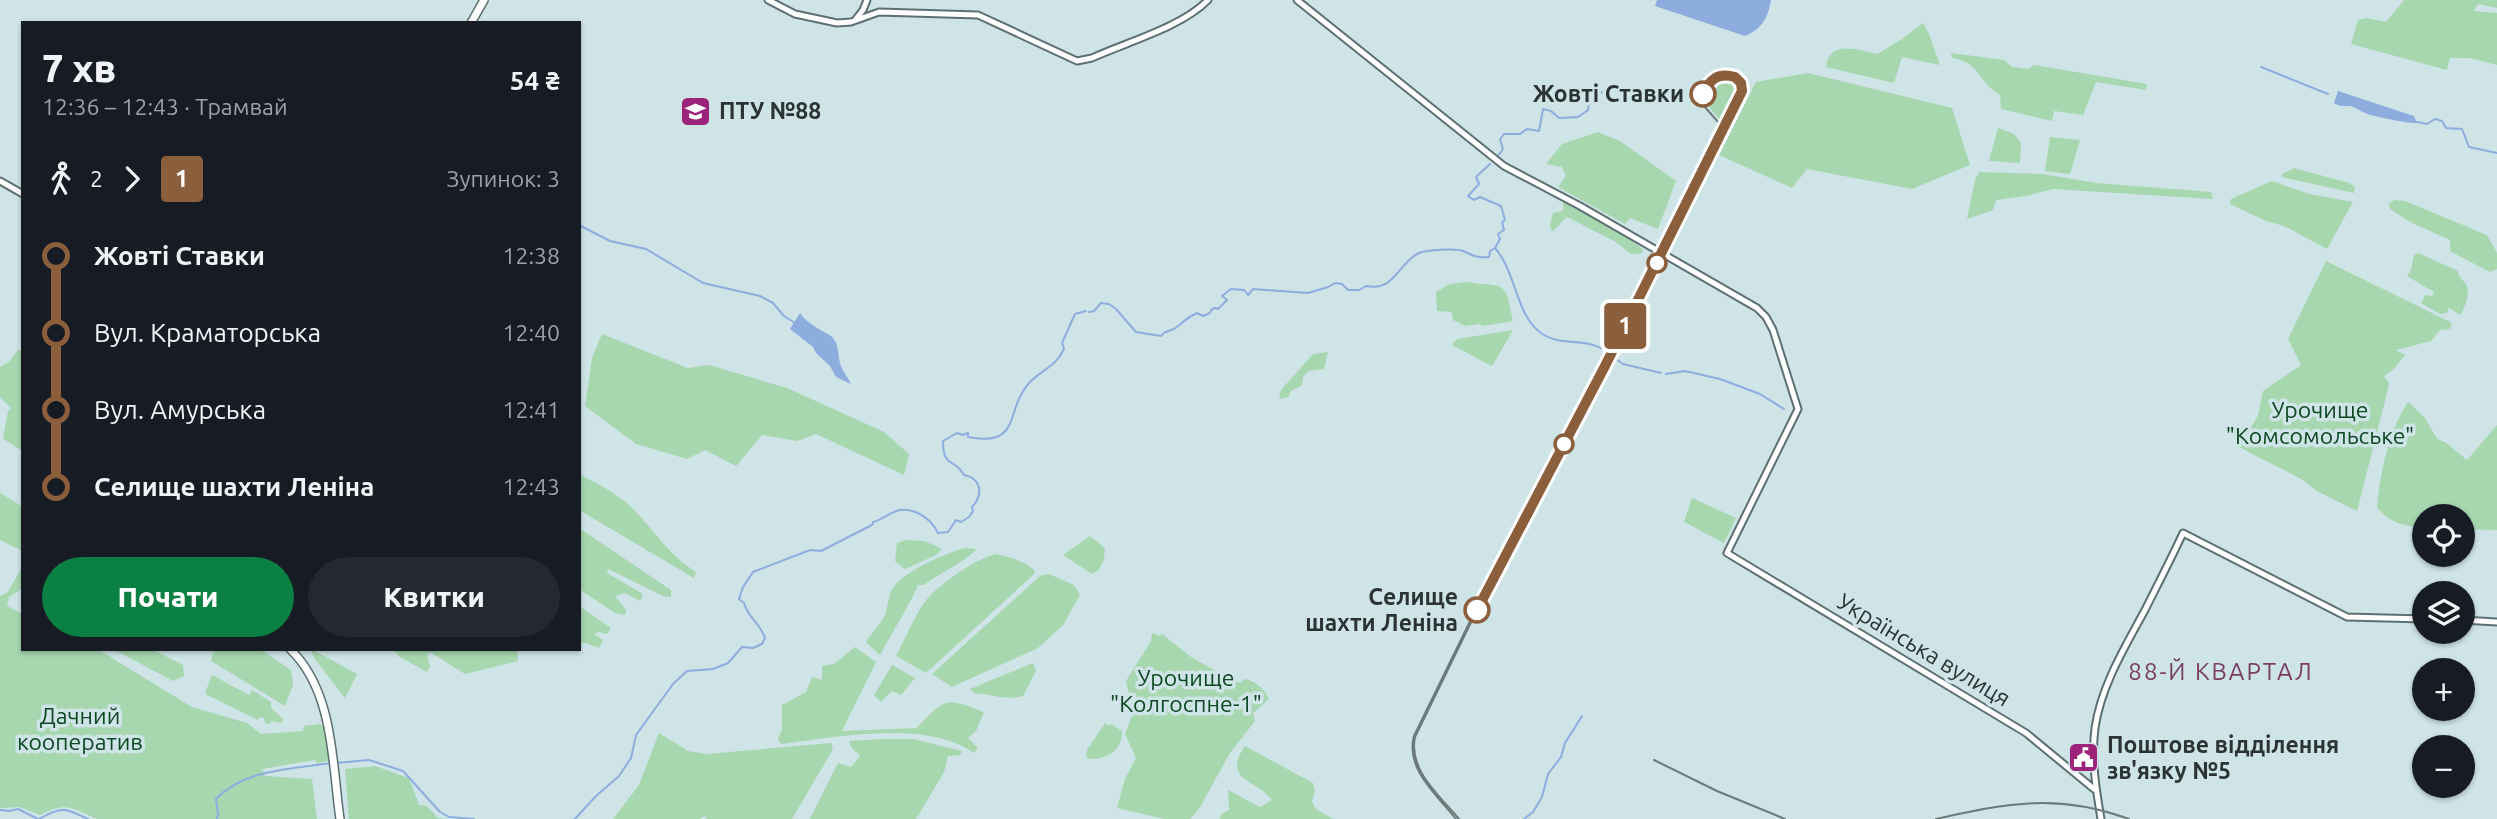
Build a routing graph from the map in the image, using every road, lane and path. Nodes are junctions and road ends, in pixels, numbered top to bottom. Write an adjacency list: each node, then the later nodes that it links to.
1 (484, 0): 7 (main road)
2 (768, 0): 8 (street)
3 (868, 0): 6 (street); 8 (street)
4 (1208, 0): 6 (street)
5 (1297, 0): 15 (street, Українська вулиця)
6 (879, 12): 8 (street)
7 (472, 21)
8 (853, 21)
9 (0, 181): 10 (street)
10 (21, 193)
11 (2412, 619): 15 (street)
12 (2475, 621): 13 (street)
13 (2497, 622)
14 (291, 651): 16 (main road)
15 (2094, 789): 17 (street)
16 (340, 819)
17 (2101, 819)

